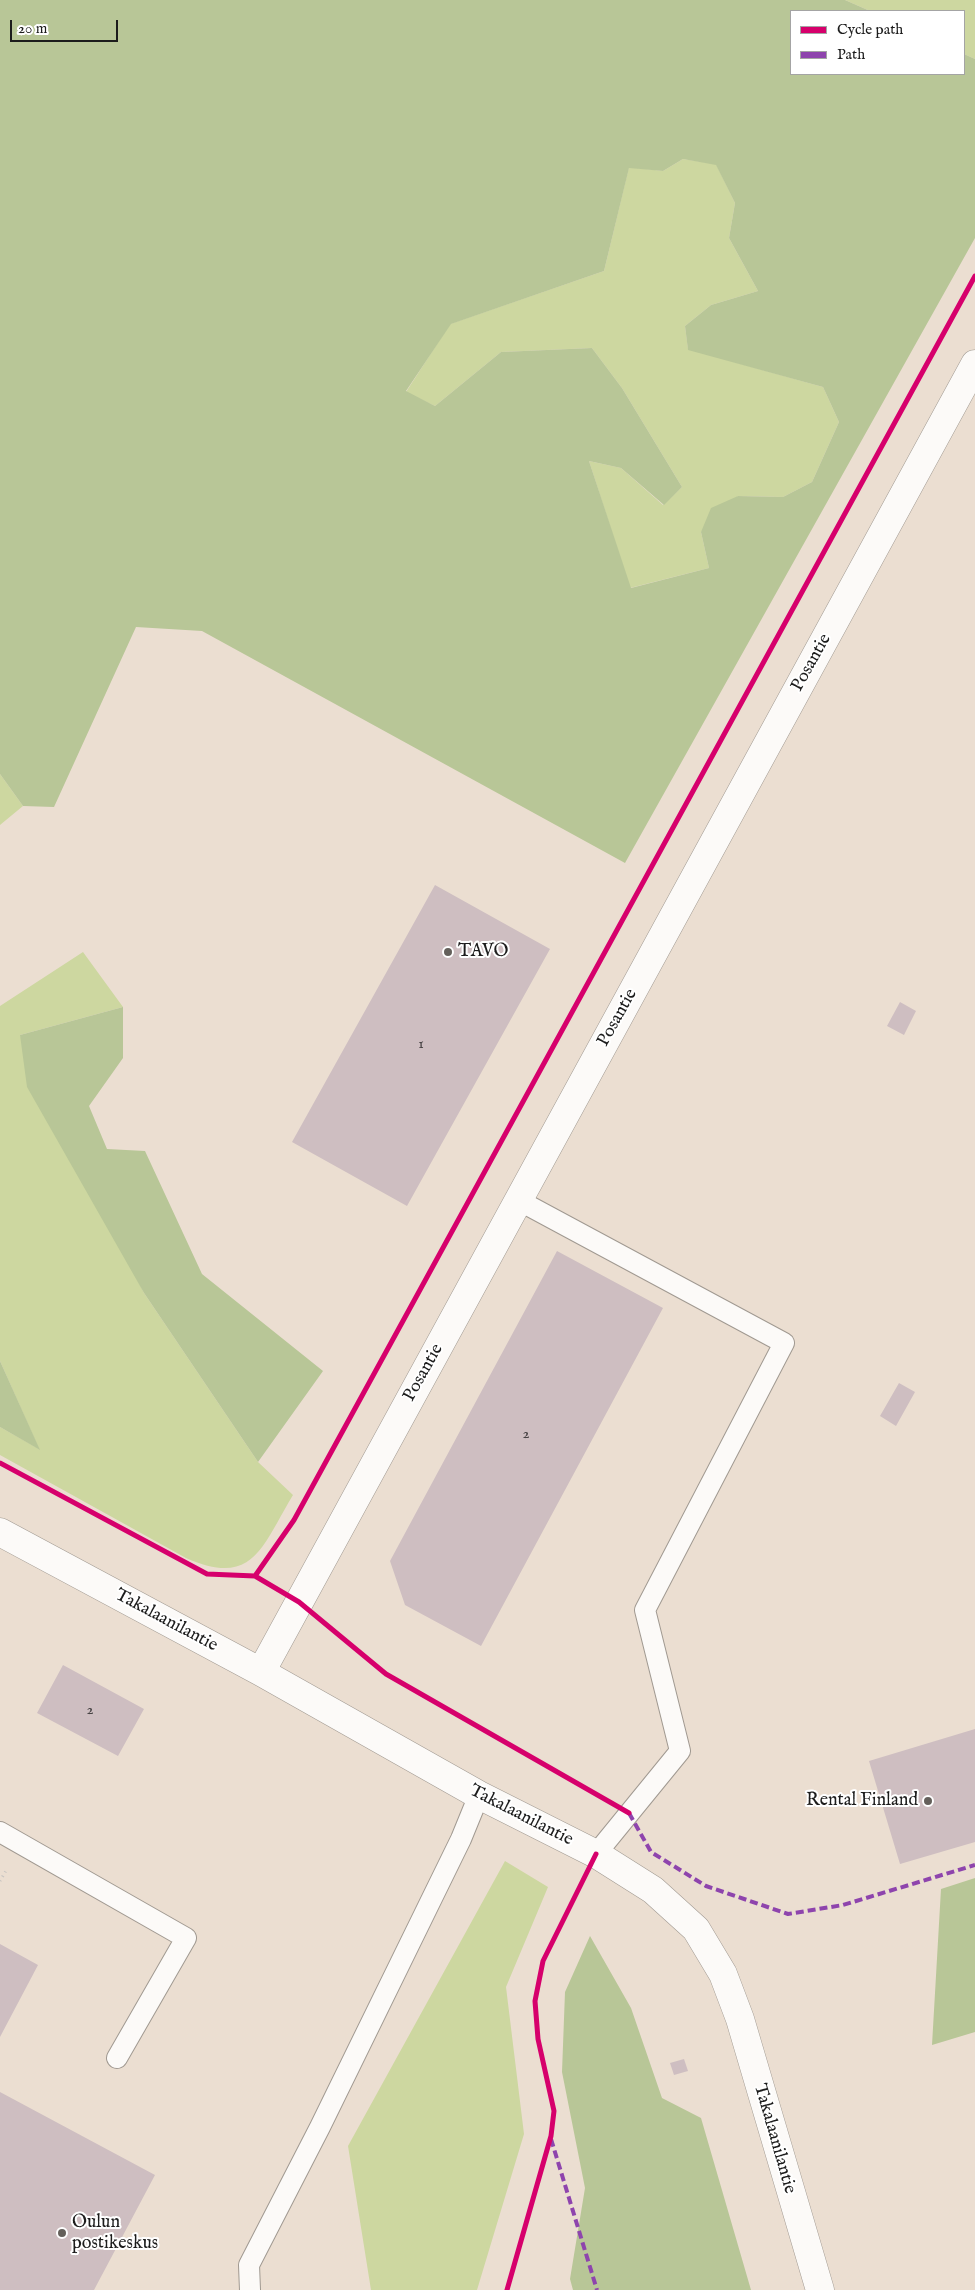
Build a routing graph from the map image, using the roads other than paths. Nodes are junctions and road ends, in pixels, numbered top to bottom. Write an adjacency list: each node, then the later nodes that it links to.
1 (975, 364): 2 (street, Posantie)
2 (518, 1200): 4 (street, Posantie); 7 (lane)
3 (0, 1532): 4 (street, Takalaanilantie)
4 (261, 1672): 5 (street, Takalaanilantie)
5 (479, 1795): 7 (street, Takalaanilantie); 9 (lane)
6 (0, 1832): 8 (lane)
7 (596, 1854): 10 (street, Takalaanilantie)
8 (117, 2058)
9 (250, 2290)
10 (820, 2290)

